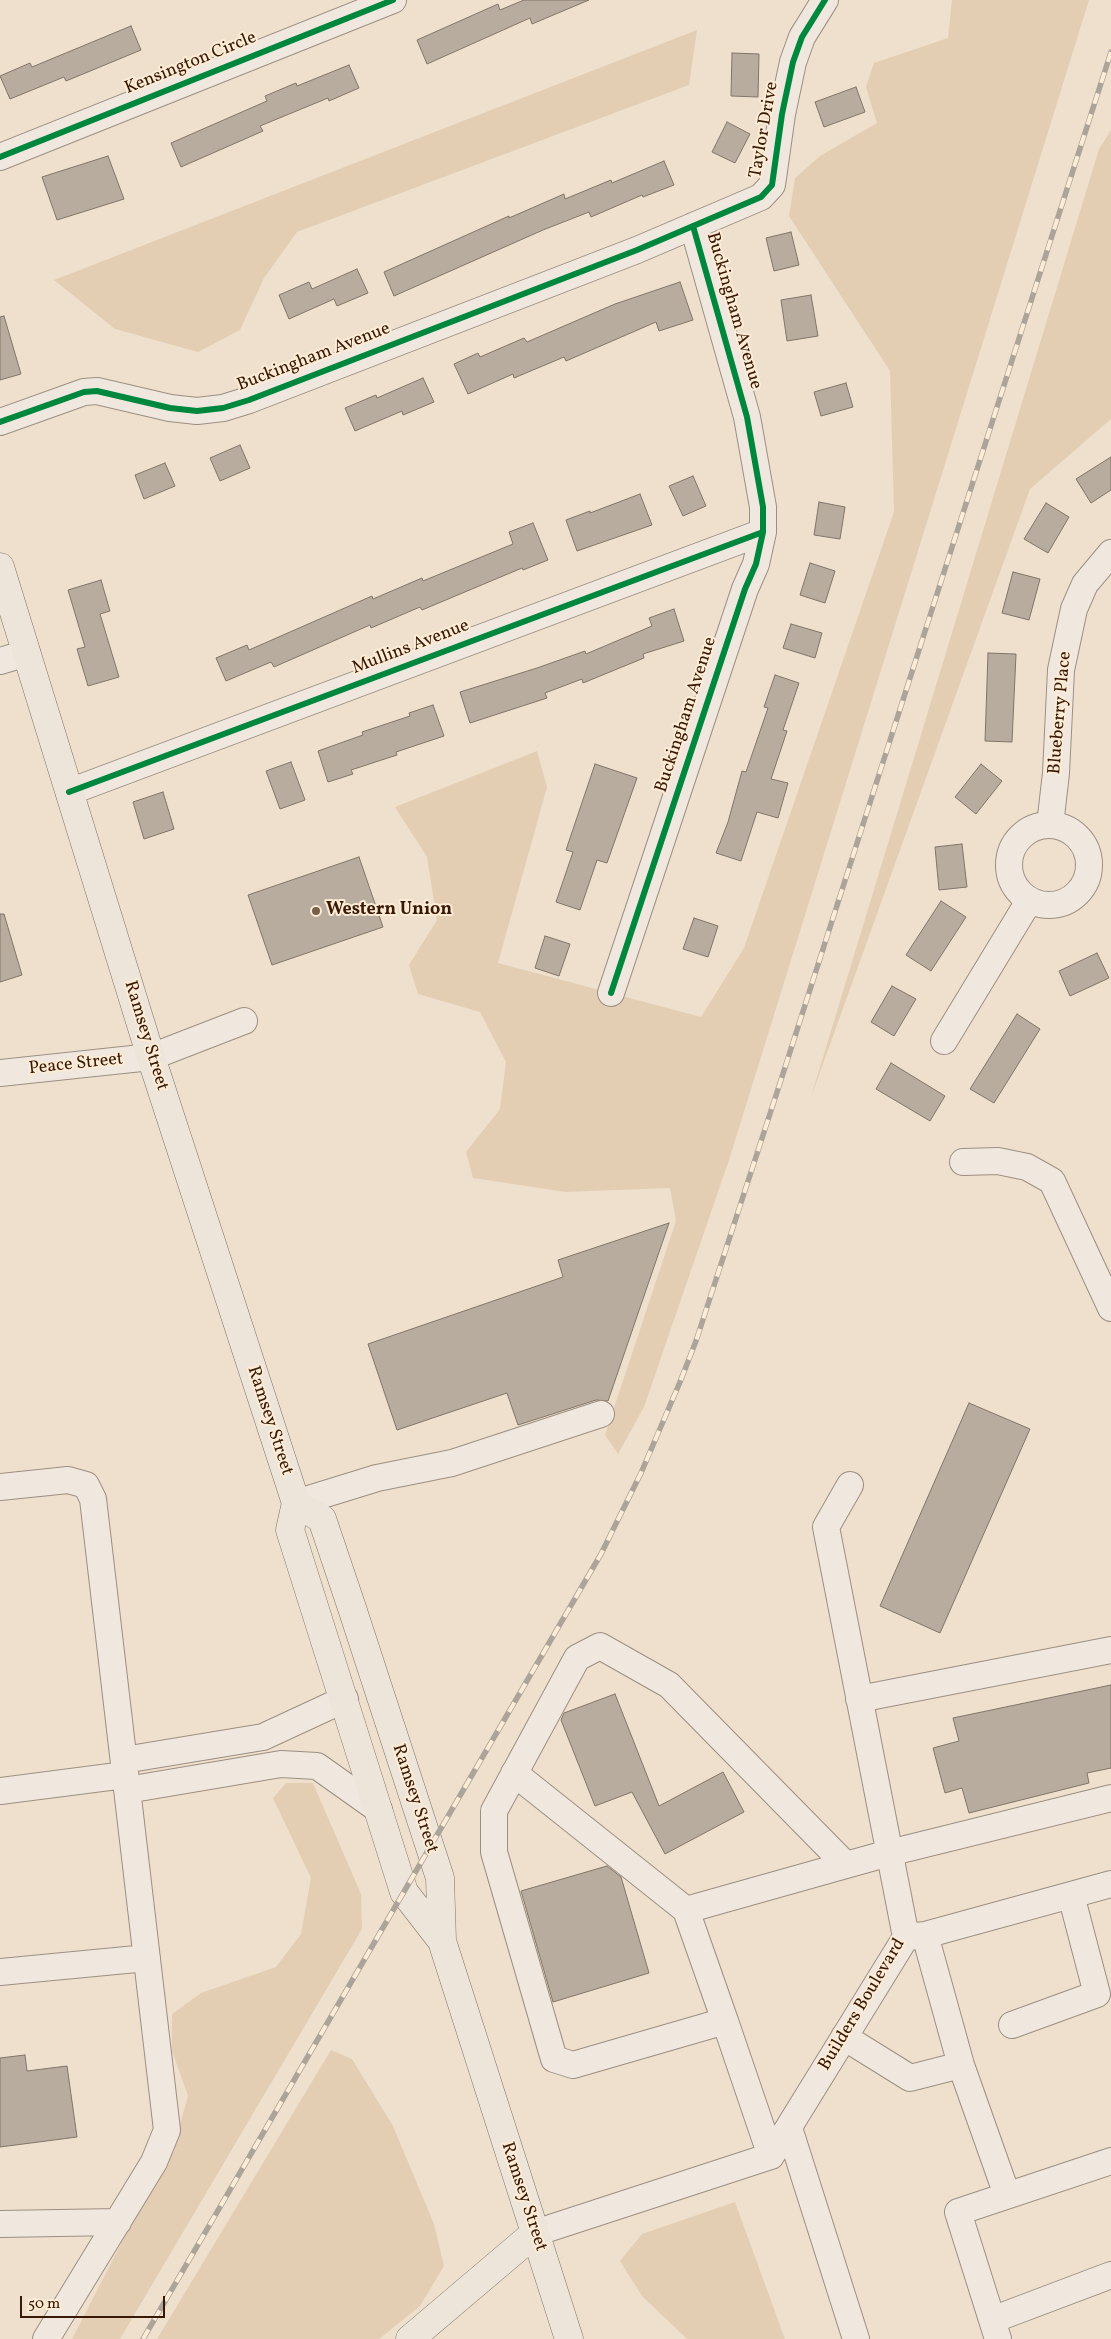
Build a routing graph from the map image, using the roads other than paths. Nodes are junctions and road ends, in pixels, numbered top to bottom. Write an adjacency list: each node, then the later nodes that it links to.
1 (393, 0): 3 (street, Kensington Circle)
2 (825, 0): 4 (street, Taylor Drive)
3 (0, 157)
4 (693, 226): 5 (street, Buckingham Avenue); 6 (street, Buckingham Avenue)
5 (0, 422)
6 (762, 532): 11 (street, Mullins Avenue); 15 (street, Buckingham Avenue)
7 (1111, 553): 12 (street, Blueberry Place)
8 (0, 567): 9 (main road, Ramsey Street)
9 (27, 653): 10 (street); 11 (main road, Ramsey Street)
10 (0, 661)
11 (69, 792): 18 (main road, Ramsey Street)
12 (1050, 825): 13 (street); 14 (street)
13 (1100, 866): 14 (street)
14 (1030, 901): 17 (street)
15 (611, 993)
16 (244, 1021): 18 (street, Peace Street)
17 (944, 1040)
18 (151, 1057): 19 (street, Peace Street); 25 (main road, Ramsey Street)
19 (0, 1072)
20 (963, 1162): 21 (street)
21 (1111, 1308)
22 (601, 1414): 25 (street)
23 (850, 1485): 27 (street, Builders Boulevard)
24 (0, 1488): 30 (street)
25 (296, 1503): 28 (main road, Ramsey Street); 40 (main road, Ramsey Street)
26 (1111, 1650): 27 (street)
27 (859, 1699): 34 (street, Builders Boulevard)
28 (344, 1700): 30 (street); 33 (main road, Ramsey Street)
29 (514, 1774): 35 (street); 38 (street); 43 (street)
30 (125, 1775): 31 (street); 33 (street); 41 (street)
31 (0, 1791)
32 (1111, 1798): 34 (street)
33 (379, 1810): 40 (main road, Ramsey Street)
34 (890, 1853): 35 (street); 39 (street, Builders Boulevard)
35 (846, 1865): 38 (street)
36 (1111, 1884): 37 (street)
37 (1071, 1895): 39 (street); 44 (street)
38 (686, 1910): 43 (street)
39 (915, 1936): 45 (street, Builders Boulevard); 46 (street)
40 (442, 1940): 53 (main road, Ramsey Street)
41 (147, 1958): 42 (street); 51 (street)
42 (0, 1972)
43 (725, 2021): 48 (street)
44 (1012, 2025)
45 (844, 2037): 46 (street); 47 (street, Builders Boulevard)
46 (961, 2065): 50 (street)
47 (789, 2128): 48 (street, Builders Boulevard); 59 (street)
48 (771, 2156): 53 (street)
49 (1111, 2161): 50 (street)
50 (1007, 2196): 55 (street)
51 (118, 2222): 52 (street); 56 (street)
52 (0, 2224)
53 (535, 2233): 57 (main road); 58 (main road, Ramsey Street)
54 (1111, 2275): 55 (street)
55 (995, 2330)
56 (46, 2339)
57 (410, 2339)
58 (569, 2339)
59 (856, 2339)

